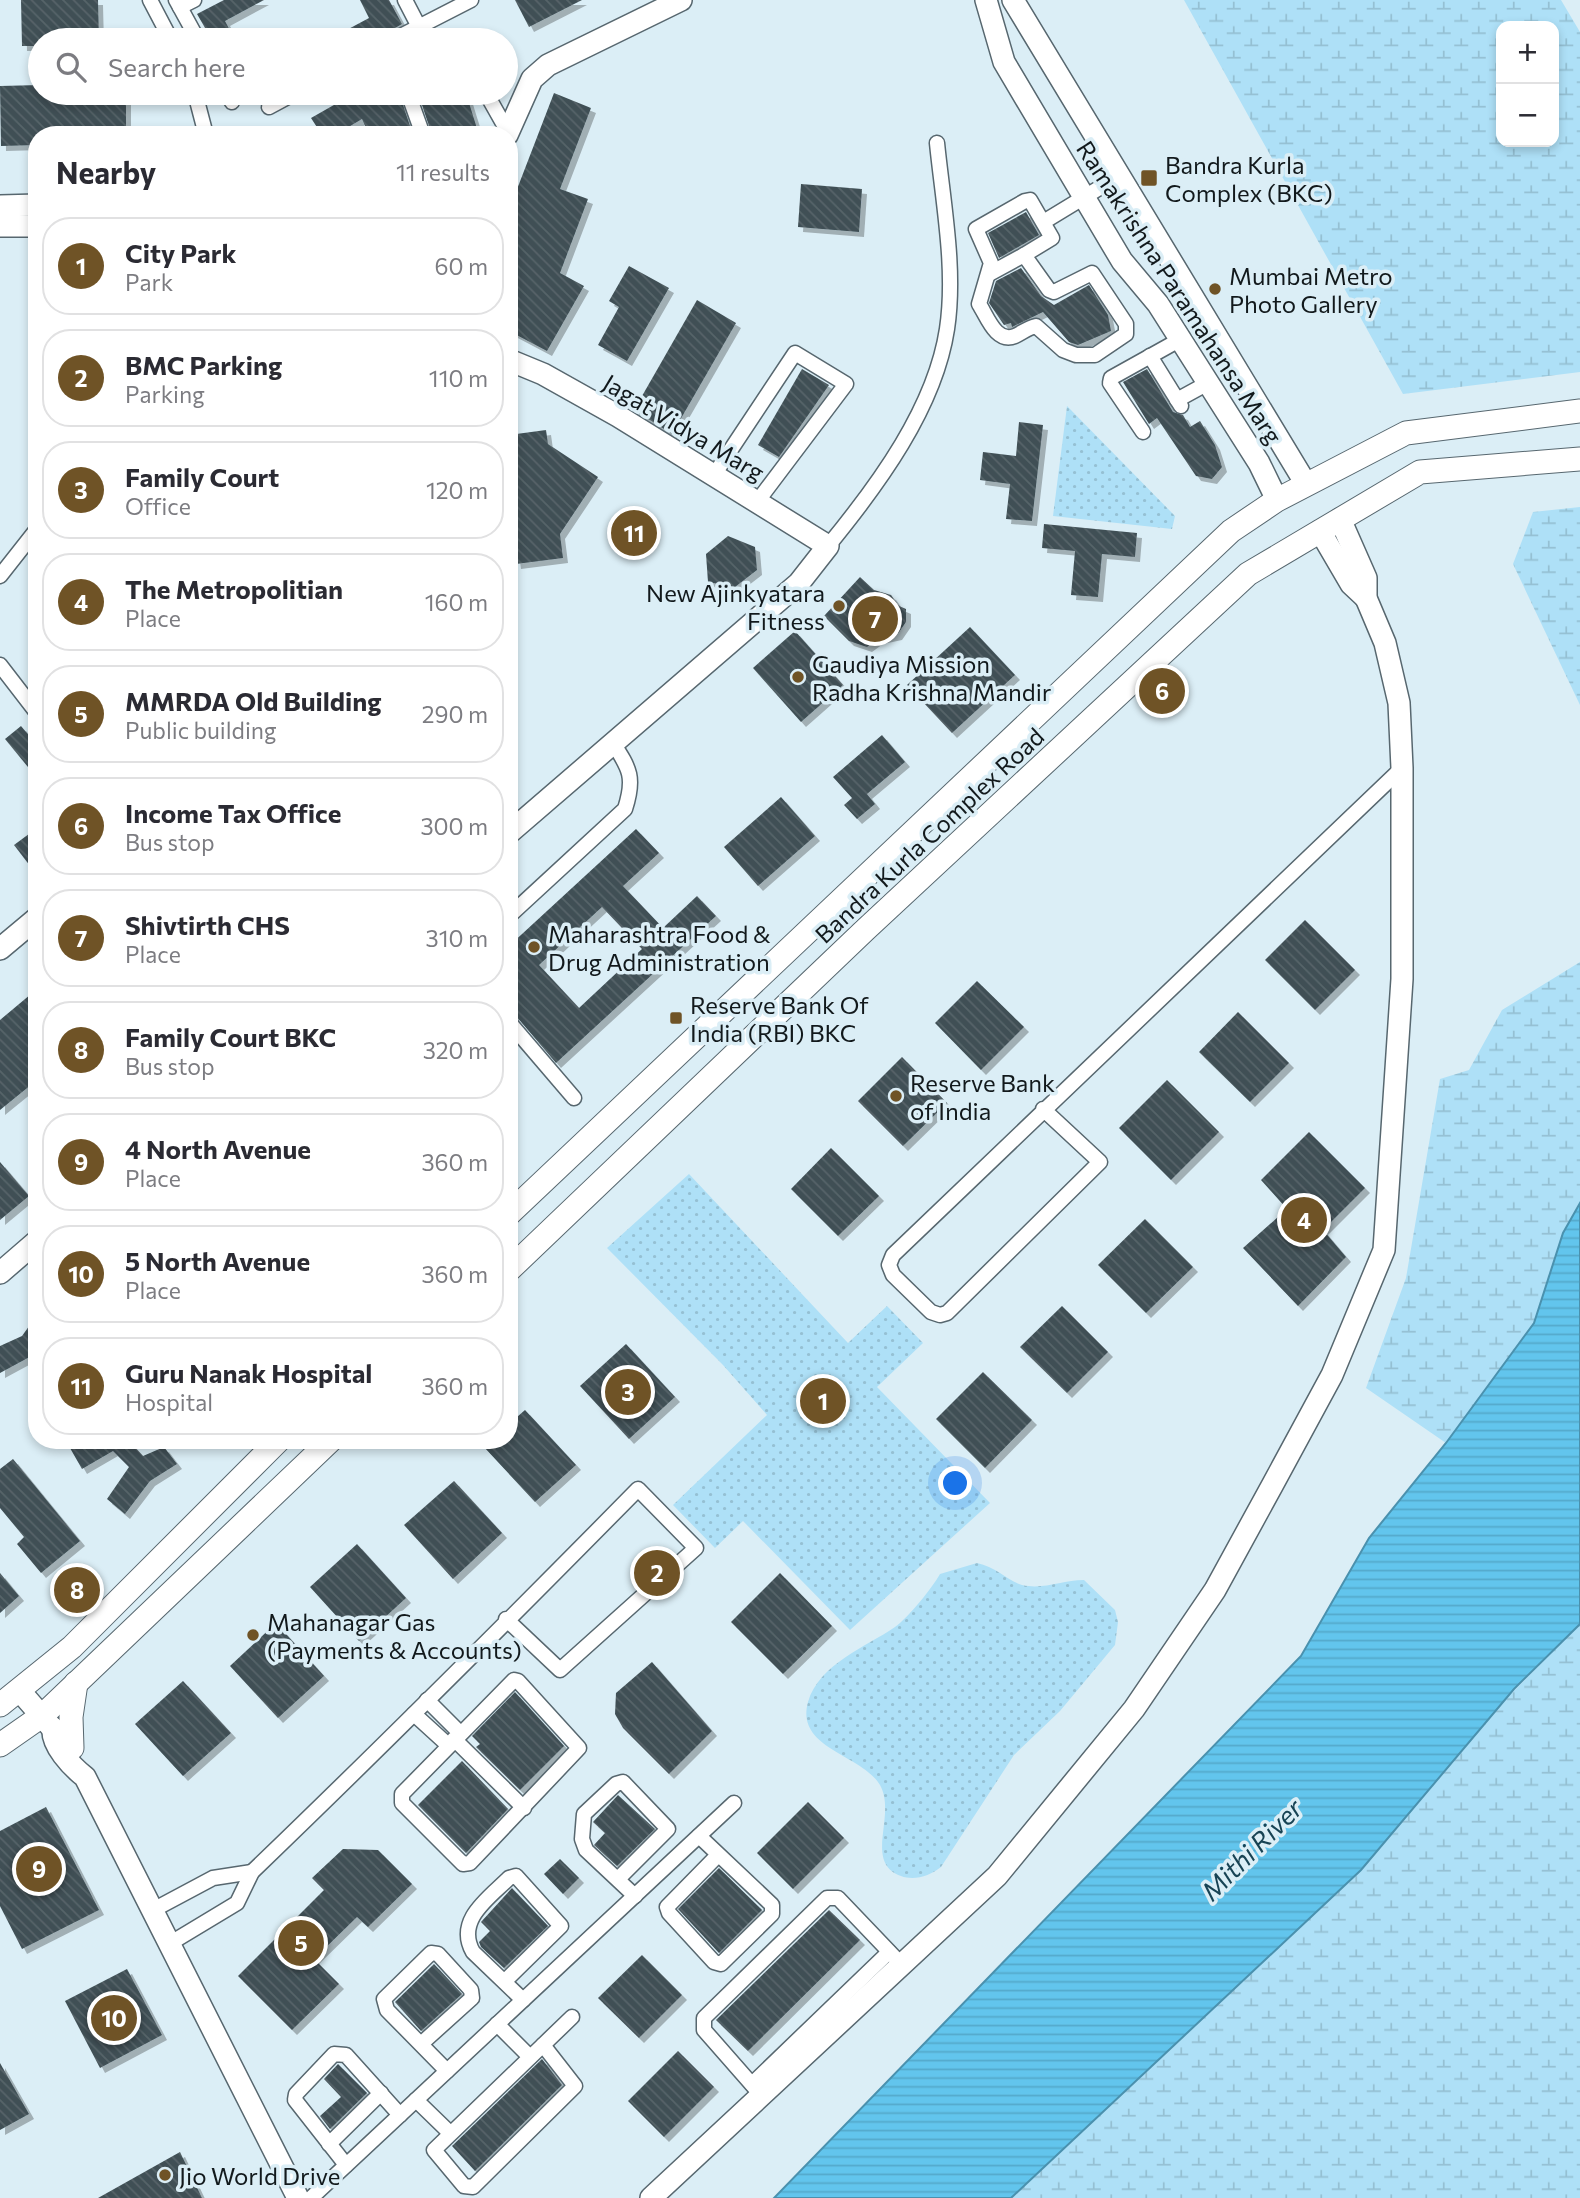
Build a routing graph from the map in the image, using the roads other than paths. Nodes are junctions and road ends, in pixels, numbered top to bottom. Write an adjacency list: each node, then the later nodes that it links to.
1 (150, 0): 10 (street)
2 (194, 0): 8 (street)
3 (405, 0): 9 (street)
4 (471, 0): 9 (street)
5 (681, 0): 20 (street)
6 (986, 0): 23 (street, Ramakrishna Paramahansa Marg)
7 (1013, 0): 22 (street)
8 (178, 4): 11 (street)
9 (419, 27)
10 (165, 28)
11 (191, 28)
12 (198, 105): 17 (street)
13 (273, 105): 16 (street)
14 (412, 105): 18 (street)
15 (492, 105): 19 (street)
16 (269, 107)
17 (204, 126)
18 (420, 126)
19 (503, 126)
20 (510, 126)
21 (937, 144): 44 (street)
22 (1119, 176): 23 (street); 39 (street)
23 (1084, 197): 26 (street); 31 (street, Ramakrishna Paramahansa Marg)
24 (28, 205): 25 (street)
25 (0, 206)
26 (1045, 221): 29 (street); 30 (street)
27 (0, 226): 28 (street)
28 (28, 226)
29 (1024, 255): 30 (street); 30 (street)
30 (989, 274)
31 (1181, 340): 32 (street); 34 (street, Ramakrishna Paramahansa Marg)
32 (1150, 356): 34 (street); 36 (street)
33 (518, 364): 38 (street, Jagat Vidya Marg)
34 (1208, 383): 40 (street, Ramakrishna Paramahansa Marg)
35 (1580, 411): 39 (main road, Bandra Kurla Complex Road)
36 (1143, 432)
37 (1580, 459): 42 (main road, Bandra Kurla Complex Road)
38 (713, 475): 41 (street, Jagat Vidya Marg); 41 (street)
39 (1306, 484): 40 (main road, Bandra Kurla Complex Road)
40 (1277, 499): 57 (main road, Bandra Kurla Complex Road)
41 (757, 502): 44 (street, Jagat Vidya Marg)
42 (1330, 525): 49 (street); 59 (main road, Bandra Kurla Complex Road)
43 (28, 540): 45 (street)
44 (828, 546): 48 (street)
45 (0, 576)
46 (0, 665): 47 (street)
47 (28, 701)
48 (613, 743): 50 (street); 51 (street)
49 (1402, 768): 56 (street); 83 (street)
50 (518, 825)
51 (518, 908)
52 (28, 926): 53 (street)
53 (0, 949)
54 (518, 1033): 55 (street)
55 (574, 1098)
56 (1043, 1109): 56 (street)
57 (518, 1205)
58 (28, 1249): 60 (street)
59 (518, 1261)
60 (0, 1273)
61 (270, 1449): 65 (main road)
62 (322, 1449): 64 (main road)
63 (506, 1619): 63 (street); 66 (street)
64 (76, 1683): 69 (main road); 72 (main road)
65 (19, 1690): 67 (main road); 69 (street)
66 (427, 1700): 68 (street); 70 (street)
67 (0, 1705)
68 (414, 1714): 70 (street); 78 (street)
69 (48, 1722): 71 (main road); 72 (street); 73 (street)
70 (454, 1739): 75 (street); 75 (street); 75 (street)
71 (0, 1745)
72 (72, 1748): 73 (street)
73 (85, 1777): 81 (street)
74 (734, 1803): 76 (street)
75 (524, 1808)
76 (699, 1836): 77 (street); 80 (street)
77 (719, 1855): 77 (street)
78 (252, 1872): 81 (street); 82 (street)
79 (618, 1879): 79 (street); 80 (street)
80 (635, 1896): 85 (street)
81 (153, 1910): 82 (street)
82 (169, 1944): 99 (street)
83 (895, 1959): 92 (street); 92 (street)
84 (505, 1981): 84 (street); 85 (street)
85 (523, 2000): 87 (street)
86 (572, 2017): 89 (street)
87 (497, 2024): 90 (street); 91 (street)
88 (421, 2044): 88 (street); 91 (street)
89 (543, 2045): 90 (street); 96 (street)
90 (530, 2057): 96 (street)
91 (447, 2071): 94 (street)
92 (757, 2089): 101 (street)
93 (380, 2093): 95 (street); 97 (street); 97 (street)
94 (416, 2100): 95 (street); 96 (street)
95 (400, 2115): 98 (street)
96 (450, 2133)
97 (329, 2144): 98 (street)
98 (346, 2165): 100 (street)
99 (298, 2198)
100 (311, 2198)
101 (651, 2198)

